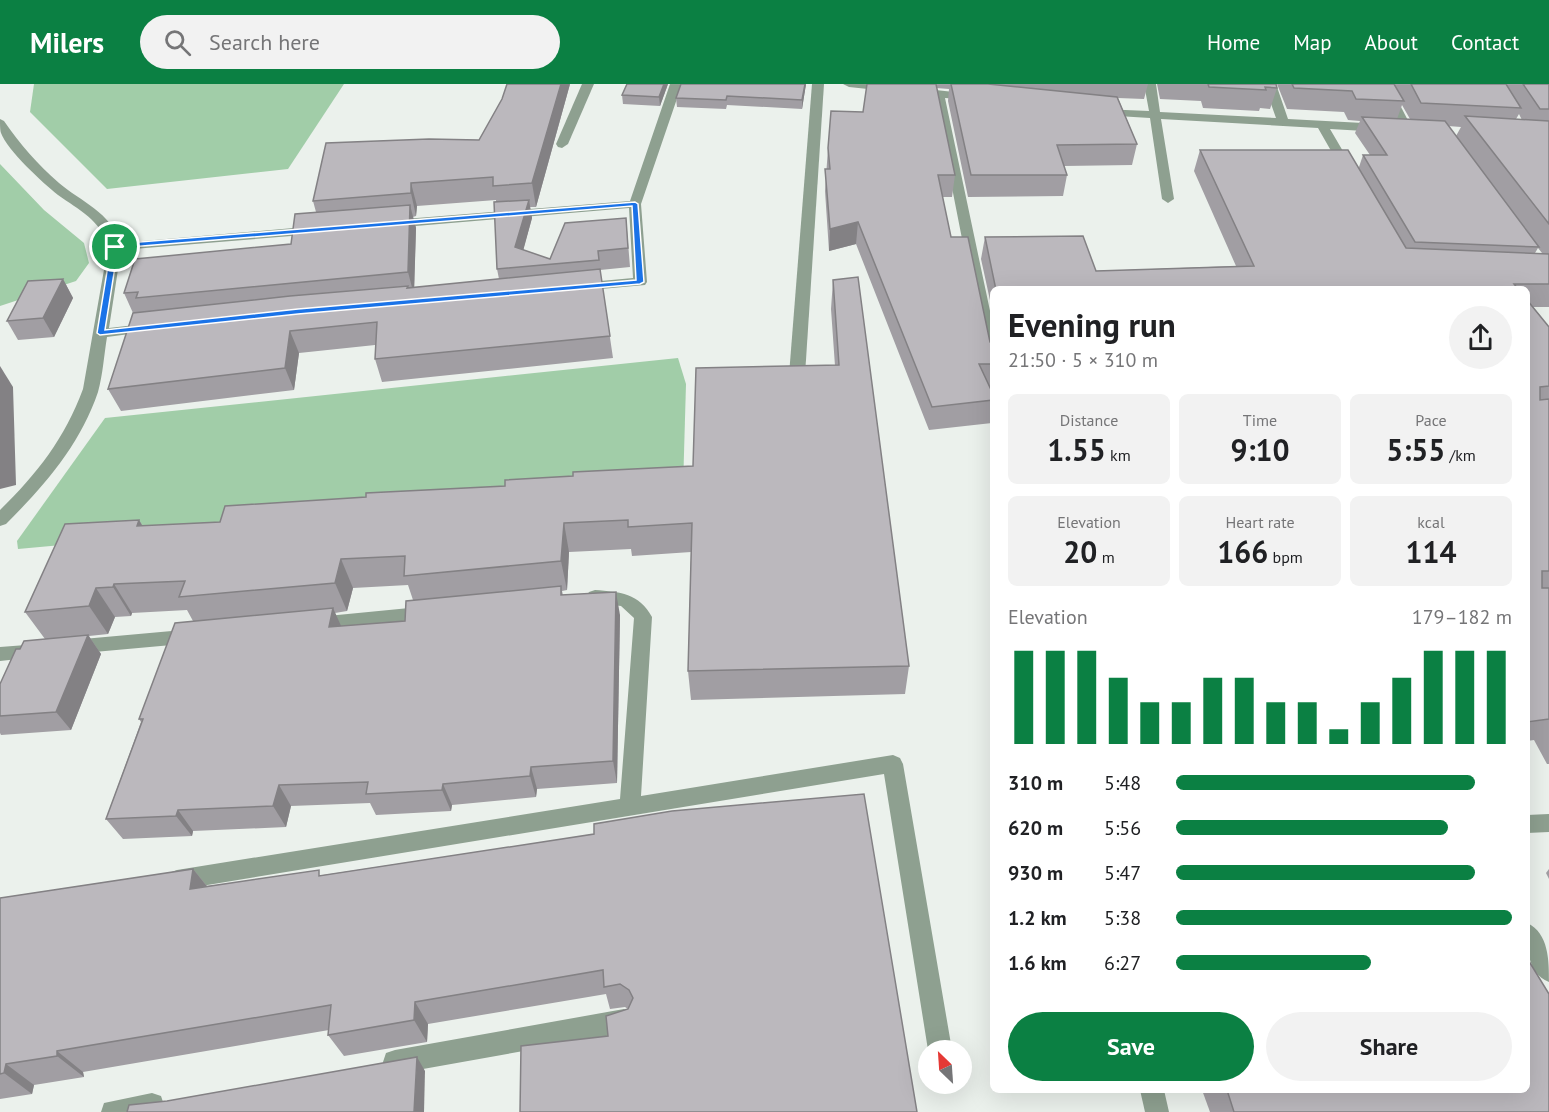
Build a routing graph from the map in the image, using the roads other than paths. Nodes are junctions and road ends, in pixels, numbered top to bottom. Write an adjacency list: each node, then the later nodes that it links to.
1 (588, 84): 15 (street)
2 (676, 84): 18 (street)
3 (818, 84): 26 (street)
4 (849, 84): 8 (street)
5 (1150, 84): 11 (street)
6 (1270, 84): 13 (street)
7 (1383, 84): 14 (street)
8 (939, 94): 9 (street); 25 (street)
9 (986, 99)
10 (1091, 110): 11 (street)
11 (1153, 114): 13 (street); 17 (street)
12 (0, 123): 21 (street)
13 (1283, 123): 14 (street)
14 (1322, 125): 16 (street)
15 (562, 144)
16 (1356, 185)
17 (1168, 199)
18 (635, 204): 19 (street); 22 (street)
19 (384, 224)
20 (324, 229): 21 (street)
21 (115, 247): 24 (street)
22 (569, 288)
23 (170, 325): 24 (street)
24 (100, 333): 27 (street)
25 (990, 346)
26 (797, 375)
27 (0, 520)
28 (571, 600): 33 (street)
29 (452, 611): 30 (street)
30 (297, 626)
31 (214, 634): 32 (street)
32 (0, 654)
33 (630, 808): 36 (street); 40 (street)
34 (1549, 823): 35 (street)
35 (1530, 824)
36 (152, 884)
37 (1530, 939): 38 (street)
38 (1549, 971)
39 (624, 1021): 41 (street)
40 (938, 1040)
41 (368, 1066)
42 (1153, 1093): 45 (street)
43 (171, 1102): 44 (street)
44 (112, 1112)
45 (1157, 1112)

